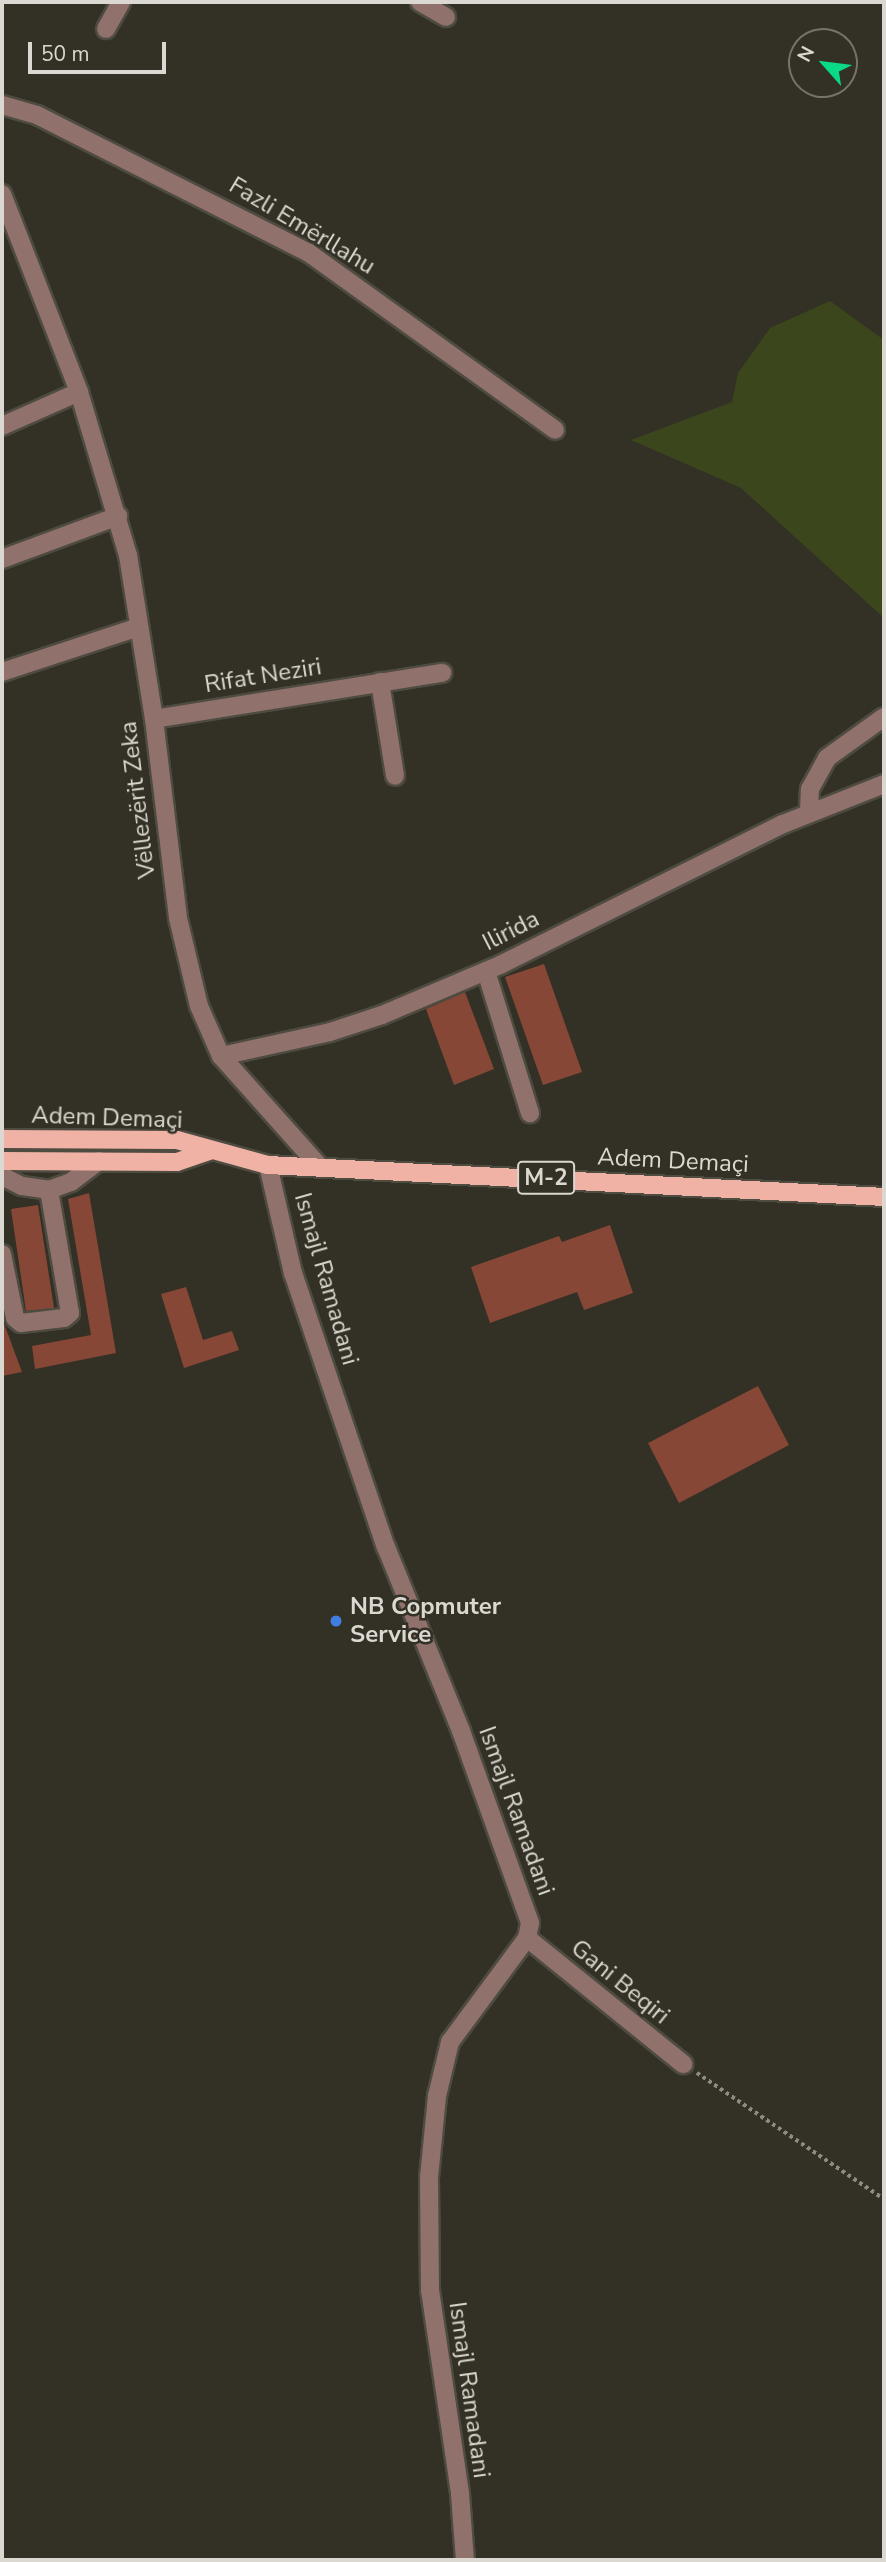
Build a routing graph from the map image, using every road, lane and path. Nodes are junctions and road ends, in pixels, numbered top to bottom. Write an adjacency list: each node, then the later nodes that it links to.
1 (121, 2): 4 (street)
2 (420, 2): 3 (street)
3 (446, 17)
4 (106, 29)
5 (2, 105): 9 (street, Fazli Emërllahu)
6 (2, 194): 7 (street, Vëllezërit Zeka)
7 (79, 393): 8 (street); 10 (street, Vëllezërit Zeka)
8 (2, 426)
9 (555, 430)
10 (118, 516): 11 (street); 12 (street, Vëllezërit Zeka)
11 (2, 559)
12 (139, 626): 13 (street); 17 (street, Vëllezërit Zeka)
13 (2, 672)
14 (442, 673): 15 (street, Rifat Neziri)
15 (380, 682): 17 (street, Rifat Neziri); 18 (street)
16 (884, 717): 20 (street)
17 (154, 719): 22 (street, Vëllezërit Zeka)
18 (395, 776)
19 (884, 784): 20 (street, Ilirida)
20 (809, 813): 21 (street, Ilirida)
21 (486, 971): 22 (street, Ilirida); 23 (street)
22 (221, 1056): 29 (street, Vëllezërit Zeka)
23 (530, 1113)
24 (2, 1139): 25 (main road, Adem Demaçi / M-2)
25 (209, 1151): 27 (main road, Adem Demaçi); 28 (main road, Adem Demaçi / M-2)
26 (2, 1161): 27 (main road, Adem Demaçi)
27 (99, 1161): 31 (street)
28 (268, 1165): 29 (main road, Adem Demaçi / M-2); 34 (street, Ismajl Ramadani)
29 (319, 1166): 32 (main road, Adem Demaçi / M-2)
30 (2, 1176): 31 (street)
31 (49, 1190): 33 (street)
32 (884, 1197)
33 (2, 1254)
34 (527, 1938): 35 (street, Gani Beqiri); 37 (street, Ismajl Ramadani)
35 (683, 2064): 36 (path)
36 (884, 2199)
37 (465, 2560)

